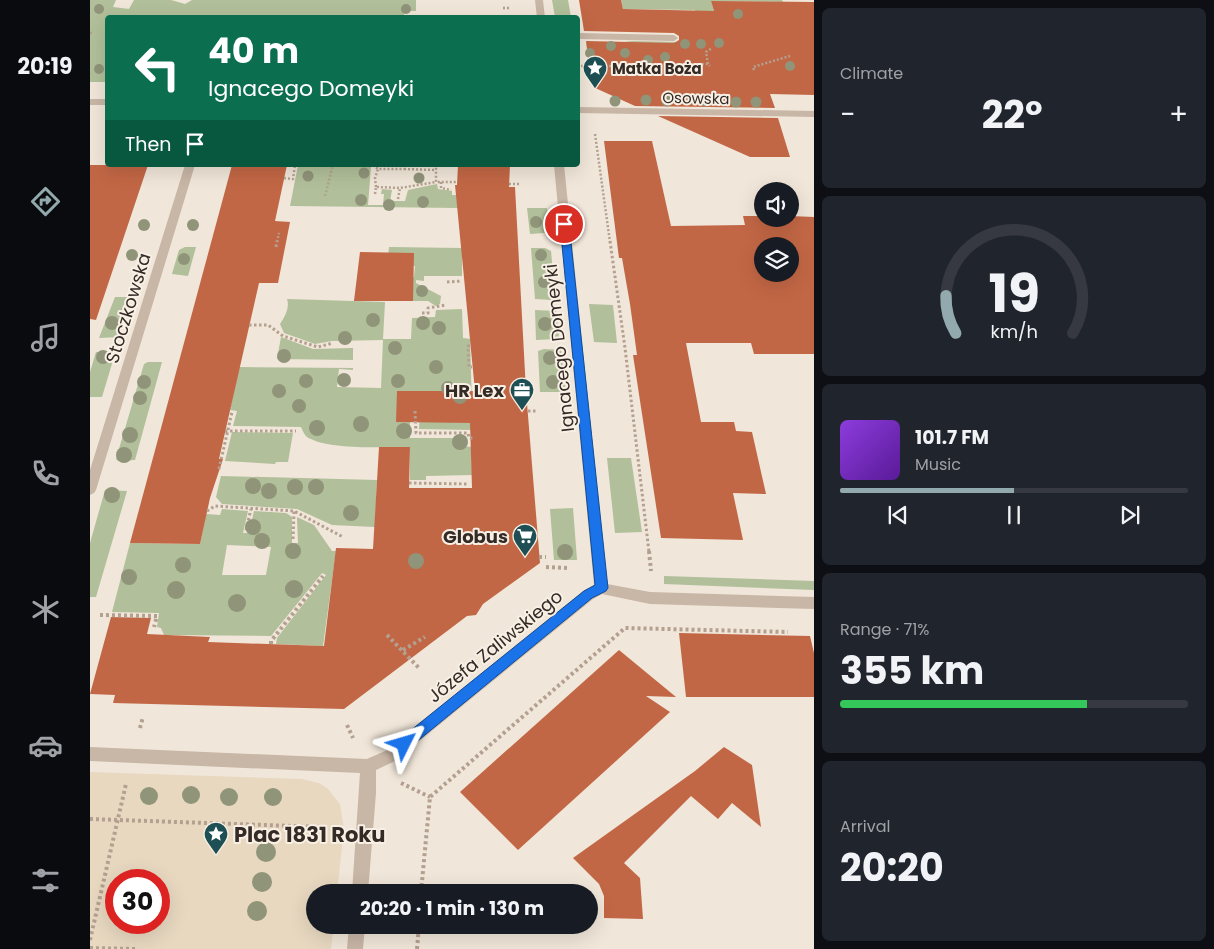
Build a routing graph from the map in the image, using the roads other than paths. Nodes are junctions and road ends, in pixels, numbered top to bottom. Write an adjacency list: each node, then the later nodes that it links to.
1 (539, 0): 2 (street)
2 (541, 15)
3 (580, 36): 4 (street)
4 (674, 38)
5 (90, 102): 6 (street)
6 (105, 102)
7 (580, 110): 8 (street, Osowska)
8 (814, 114)
9 (189, 167): 11 (street, Stoczkowska)
10 (559, 167): 12 (street, Ignacego Domeyki)
11 (90, 490)
12 (601, 588): 13 (street); 15 (street, Józefa Zaliwskiego)
13 (814, 603)
14 (90, 754): 15 (street, Józefa Zaliwskiego)
15 (368, 766): 16 (street)
16 (361, 884)
17 (356, 934): 18 (street)
18 (355, 949)

